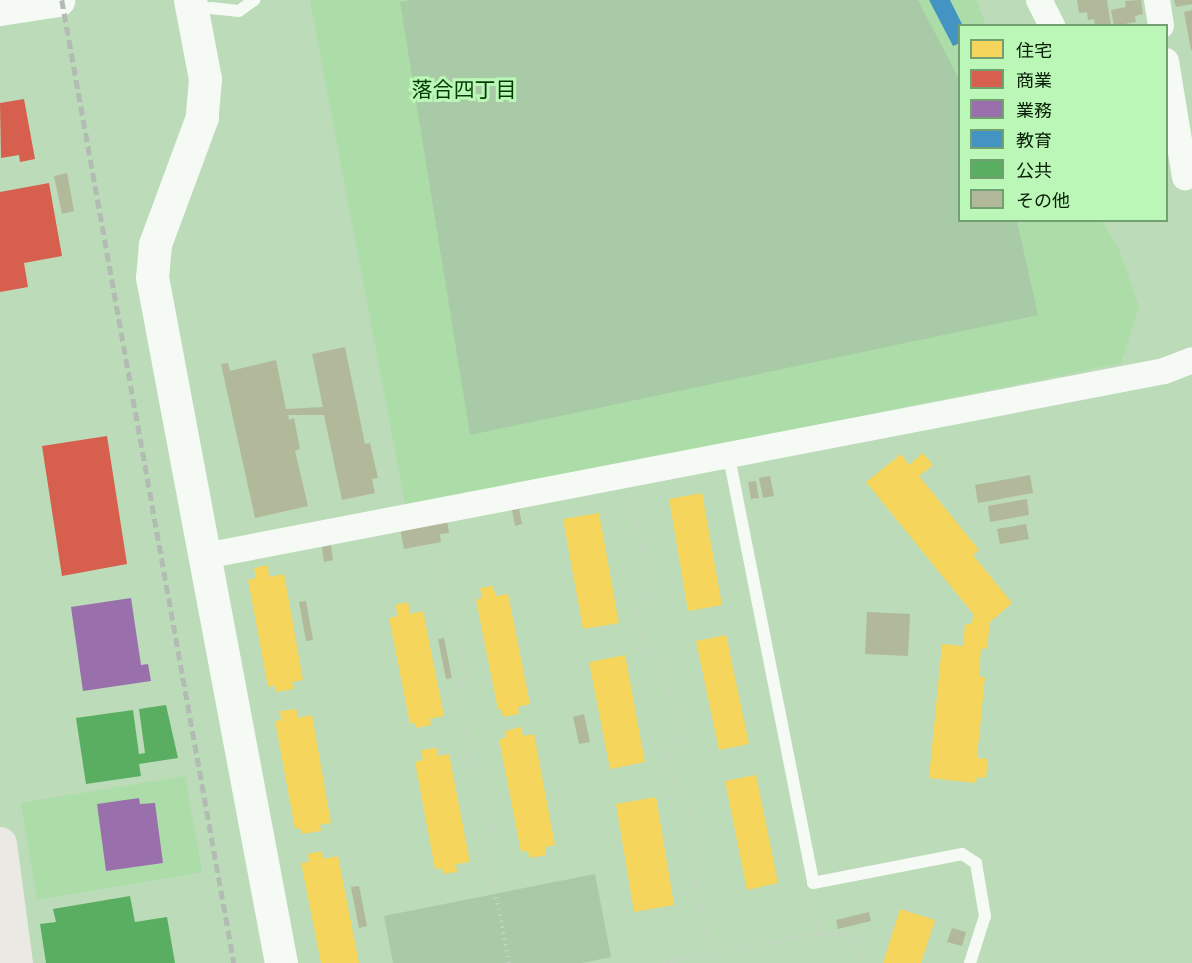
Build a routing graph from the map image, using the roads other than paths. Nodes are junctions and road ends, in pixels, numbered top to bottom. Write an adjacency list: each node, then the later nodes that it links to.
1 (58, 0): 6 (street)
2 (254, 0): 5 (lane)
3 (1039, 0): 7 (street)
4 (1157, 0): 8 (street)
5 (191, 6): 13 (street)
6 (0, 9)
7 (1051, 24)
8 (1161, 24)
9 (1168, 69): 10 (street)
10 (1181, 178)
11 (1192, 360): 12 (street)
12 (729, 457): 13 (street); 18 (lane)
13 (205, 556): 17 (street)
14 (0, 843): 15 (highway)
15 (5, 913): 16 (highway)
16 (16, 963)
17 (281, 963)
18 (970, 963)

